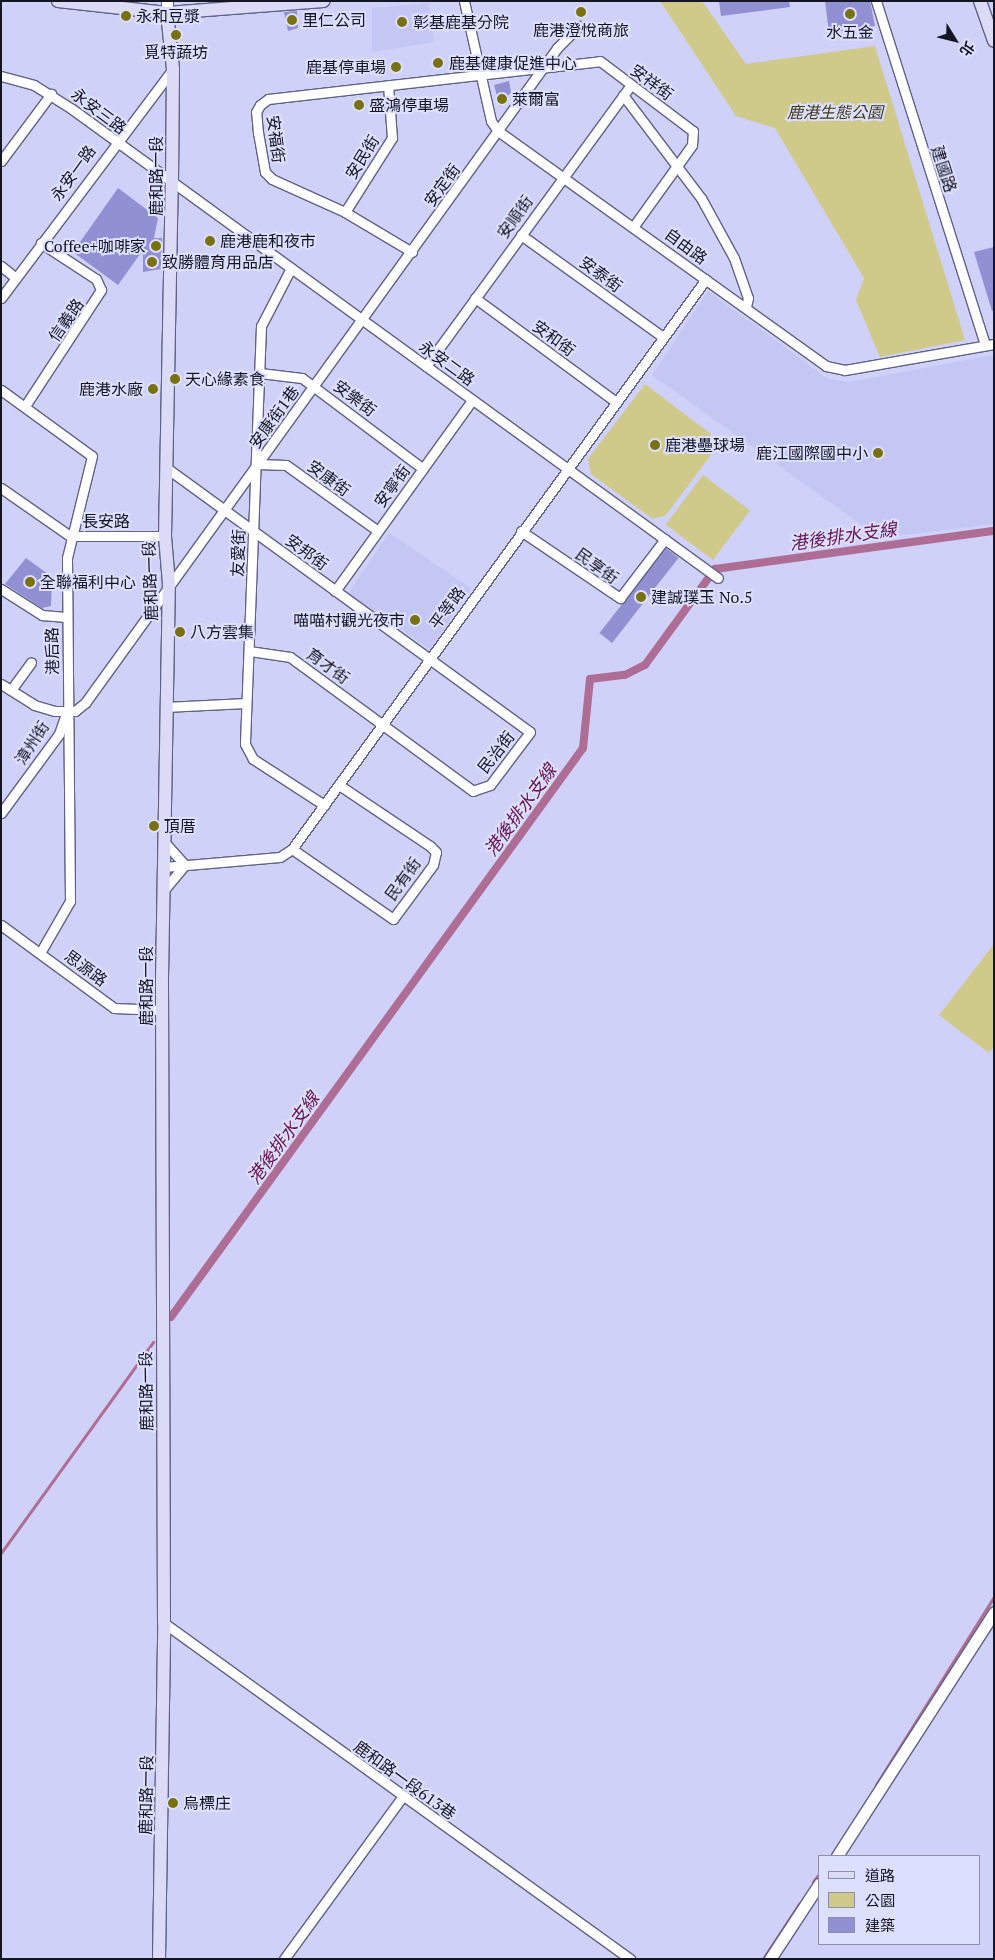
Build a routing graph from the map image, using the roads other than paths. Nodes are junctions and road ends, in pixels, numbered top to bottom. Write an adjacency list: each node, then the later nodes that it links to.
1 (58, 1): 6 (main road)
2 (324, 1): 6 (main road)
3 (464, 1): 12 (street)
4 (876, 1): 38 (street, 建國路)
5 (980, 1): 7 (main road)
6 (167, 7): 11 (main road, 鹿和路一段)
7 (991, 19): 9 (main road)
8 (579, 26): 10 (street, 安定街)
9 (994, 41)
10 (544, 67): 12 (street, 安祥街); 15 (street, 安祥街); 18 (street, 安定街)
11 (172, 69): 19 (street, 永安一路); 23 (main road, 鹿和路一段)
12 (479, 74): 14 (street, 安福街); 18 (street)
13 (1, 76): 16 (street, 永安三路)
14 (388, 85): 24 (street, 安民街); 24 (street, 安福街)
15 (630, 86): 17 (street, 安順街); 21 (street, 安祥街)
16 (51, 94): 19 (street, 永安三路); 20 (street)
17 (623, 94): 21 (street); 22 (street, 安順街)
18 (498, 132): 22 (street, 自由路); 28 (street, 安定街)
19 (115, 142): 23 (street, 永安三路); 27 (street, 永安一路)
20 (1, 162)
21 (676, 167): 25 (street, 安祥街); 35 (street)
22 (564, 176): 25 (street, 自由路); 26 (street, 安順街)
23 (172, 182): 30 (street, 永安二路); 48 (main road, 鹿和路一段)
24 (345, 212): 28 (street, 安福街)
25 (633, 227): 32 (street, 自由路)
26 (521, 235): 34 (street, 安順街); 37 (street, 安泰街)
27 (41, 243): 31 (street, 永安一路); 45 (street, 信義路)
28 (412, 252): 36 (street, 安定街)
29 (1, 266): 31 (street)
30 (291, 268): 36 (street, 永安二路); 40 (street, 友愛街)
31 (16, 278): 33 (street, 永安一路)
32 (706, 279): 35 (street, 自由路); 37 (street, 平等路)
33 (1, 298)
34 (475, 298): 39 (street, 安順街); 44 (street, 安和街)
35 (746, 307): 38 (street, 自由路)
36 (363, 321): 39 (street, 永安二路); 41 (street, 安康街1巷)
37 (663, 338): 44 (street, 平等路)
38 (989, 345)
39 (426, 366): 43 (street, 永安二路)
40 (260, 373): 41 (street, 安樂街); 46 (street, 友愛街)
41 (315, 387): 46 (street, 安康街1巷); 49 (street, 安樂街)
42 (1, 390): 45 (street, 港后路)
43 (472, 400): 47 (street, 永安二路); 49 (street, 安寧街)
44 (616, 402): 47 (street, 平等路)
45 (25, 406): 55 (street, 港后路)
46 (258, 464): 51 (street, 安康街1巷); 52 (street, 友愛街); 53 (street, 安康街)
47 (567, 468): 54 (street, 平等路); 57 (street, 永安二路)
48 (168, 469): 51 (street, 安邦街); 56 (main road, 鹿和路一段)
49 (423, 469): 53 (street, 安寧街)
50 (1, 488): 55 (street, 長安路)
51 (224, 510): 52 (street, 安邦街); 59 (street, 安康街1巷)
52 (253, 530): 61 (street, 安邦街); 63 (street, 友愛街)
53 (378, 531): 61 (street, 安寧街)
54 (522, 531): 57 (street, 民享街); 64 (street, 平等路)
55 (70, 536): 56 (street, 長安路); 62 (street, 港后路)
56 (165, 536): 59 (main road, 鹿和路一段)
57 (665, 539): 58 (street, 永安二路)
58 (718, 578)
59 (169, 584): 69 (main road, 鹿和路一段); 70 (street, 安康街1巷)
60 (1, 588): 62 (street)
61 (335, 591): 64 (street, 安邦街)
62 (66, 618): 70 (street, 港后路)
63 (250, 651): 68 (street, 友愛街); 71 (street, 育才街)
64 (428, 659): 71 (street, 平等路); 71 (street, 民治街)
65 (31, 662): 67 (street)
66 (1, 684): 67 (street)
67 (11, 690): 70 (street)
68 (246, 703): 69 (street); 73 (street, 友愛街)
69 (165, 707): 75 (main road, 鹿和路一段)
70 (67, 712): 74 (street, 漳州街); 81 (street, 港后路)
71 (381, 723): 72 (street, 平等路)
72 (339, 785): 73 (street, 平等路); 76 (street, 民有街)
73 (324, 805): 76 (street, 平等路)
74 (1, 813)
75 (164, 842): 77 (street); 78 (main road, 鹿和路一段)
76 (292, 849): 77 (street)
77 (185, 865): 78 (street); 79 (street)
78 (164, 867): 79 (main road, 鹿和路一段)
79 (164, 891): 82 (main road, 鹿和路一段)
80 (1, 925): 81 (street, 思源路)
81 (40, 953): 82 (street, 思源路)
82 (162, 1010): 84 (main road, 鹿和路一段)
83 (994, 1612): 86 (street)
84 (164, 1623): 85 (street, 鹿和路一段613巷); 88 (main road, 鹿和路一段)
85 (403, 1796): 89 (street); 90 (street, 鹿和路一段613巷)
86 (838, 1855)
87 (818, 1886): 91 (street)
88 (159, 1959)
89 (284, 1959)
90 (630, 1959)
91 (770, 1959)

